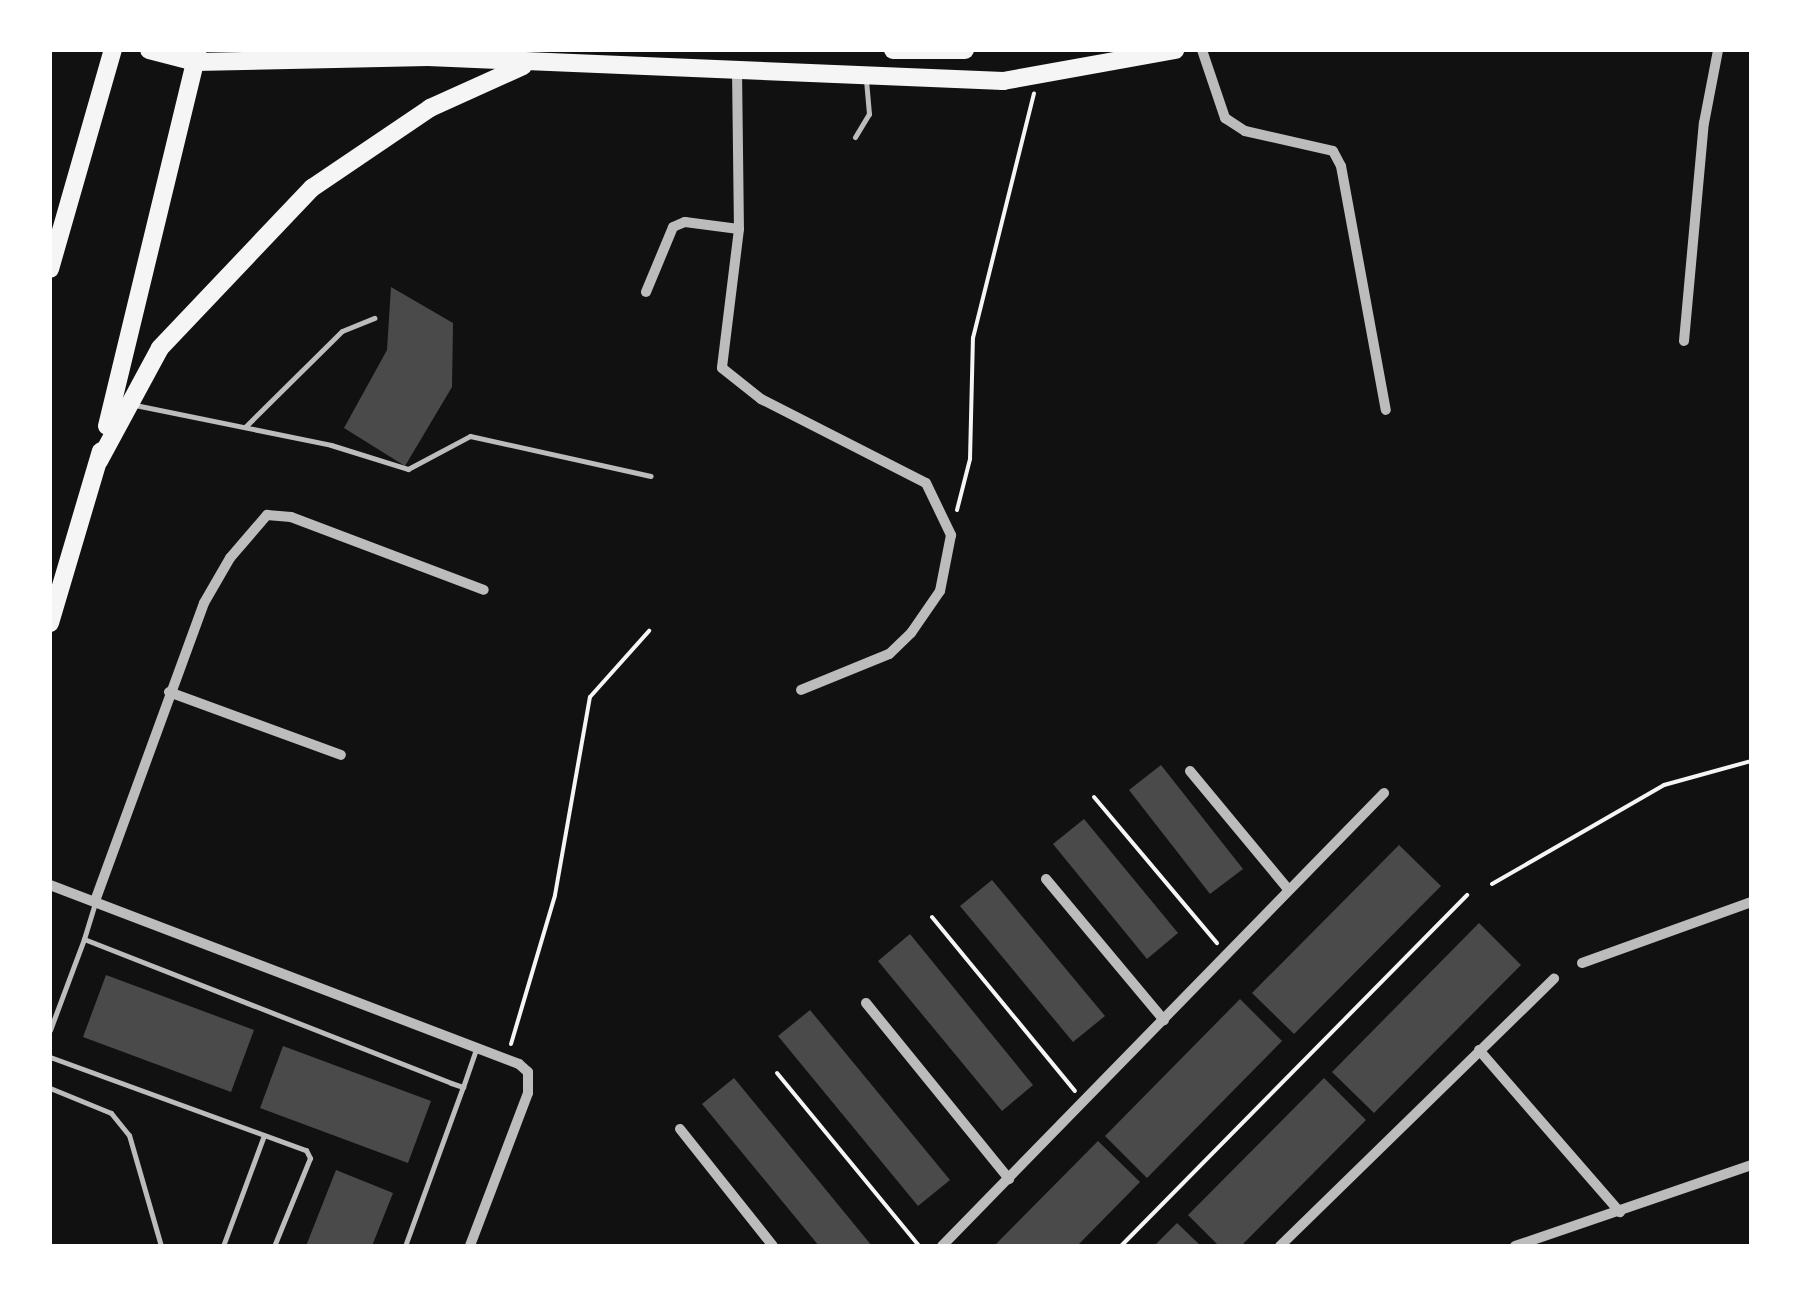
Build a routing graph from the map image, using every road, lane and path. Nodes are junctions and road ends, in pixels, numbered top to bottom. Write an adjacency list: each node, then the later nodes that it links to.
1 (114, 50): 16 (highway)
2 (149, 50): 9 (highway)
3 (894, 50): 8 (highway)
4 (965, 50): 8 (highway)
5 (1175, 50): 13 (highway)
6 (1202, 50): 21 (street)
7 (1718, 50): 19 (street)
8 (925, 51)
9 (196, 56): 10 (highway); 23 (highway)
10 (528, 64): 11 (highway); 20 (highway)
11 (737, 68): 12 (highway); 15 (street)
12 (865, 74): 13 (highway); 14 (lane)
13 (1038, 80): 25 (path)
14 (856, 137)
15 (739, 228): 17 (street); 25 (street)
16 (50, 269)
17 (646, 292)
18 (374, 318): 22 (lane)
19 (1684, 341)
20 (126, 403): 22 (lane); 23 (highway)
21 (1386, 410)
22 (244, 427): 24 (lane)
23 (99, 461): 27 (highway)
24 (651, 476)
25 (950, 535): 29 (street)
26 (484, 590): 30 (street)
27 (50, 624)
28 (650, 632): 54 (path)
29 (801, 690)
30 (169, 692): 31 (street); 41 (street)
31 (341, 755)
32 (1751, 761): 38 (path)
33 (1190, 771): 39 (street)
34 (1384, 794): 39 (street)
35 (1094, 797): 45 (path)
36 (1046, 879): 49 (street)
37 (50, 884): 41 (street)
38 (1492, 884)
39 (1288, 889): 45 (street)
40 (1467, 895): 72 (path)
41 (96, 901): 44 (lane); 51 (street)
42 (1751, 902): 46 (street)
43 (932, 917): 58 (path)
44 (84, 939): 50 (lane); 56 (lane)
45 (1226, 954): 49 (street)
46 (1582, 963)
47 (1554, 979): 52 (street)
48 (866, 1003): 62 (street)
49 (1164, 1020): 58 (street)
50 (50, 1030)
51 (477, 1047): 54 (street); 56 (lane)
52 (1479, 1050): 63 (street); 73 (street)
53 (50, 1057): 60 (lane)
54 (506, 1058): 68 (street)
55 (776, 1072): 70 (path)
56 (463, 1086): 67 (lane)
57 (50, 1088): 64 (lane)
58 (1084, 1102): 62 (street)
59 (680, 1129): 69 (street)
60 (264, 1135): 65 (lane); 66 (lane)
61 (1751, 1165): 63 (street)
62 (1009, 1179): 71 (street)
63 (1620, 1212): 74 (street)
64 (161, 1246)
65 (223, 1246)
66 (274, 1246)
67 (405, 1246)
68 (470, 1246)
69 (774, 1246)
70 (920, 1246)
71 (942, 1246)
72 (1121, 1246)
73 (1280, 1246)
74 (1515, 1246)

